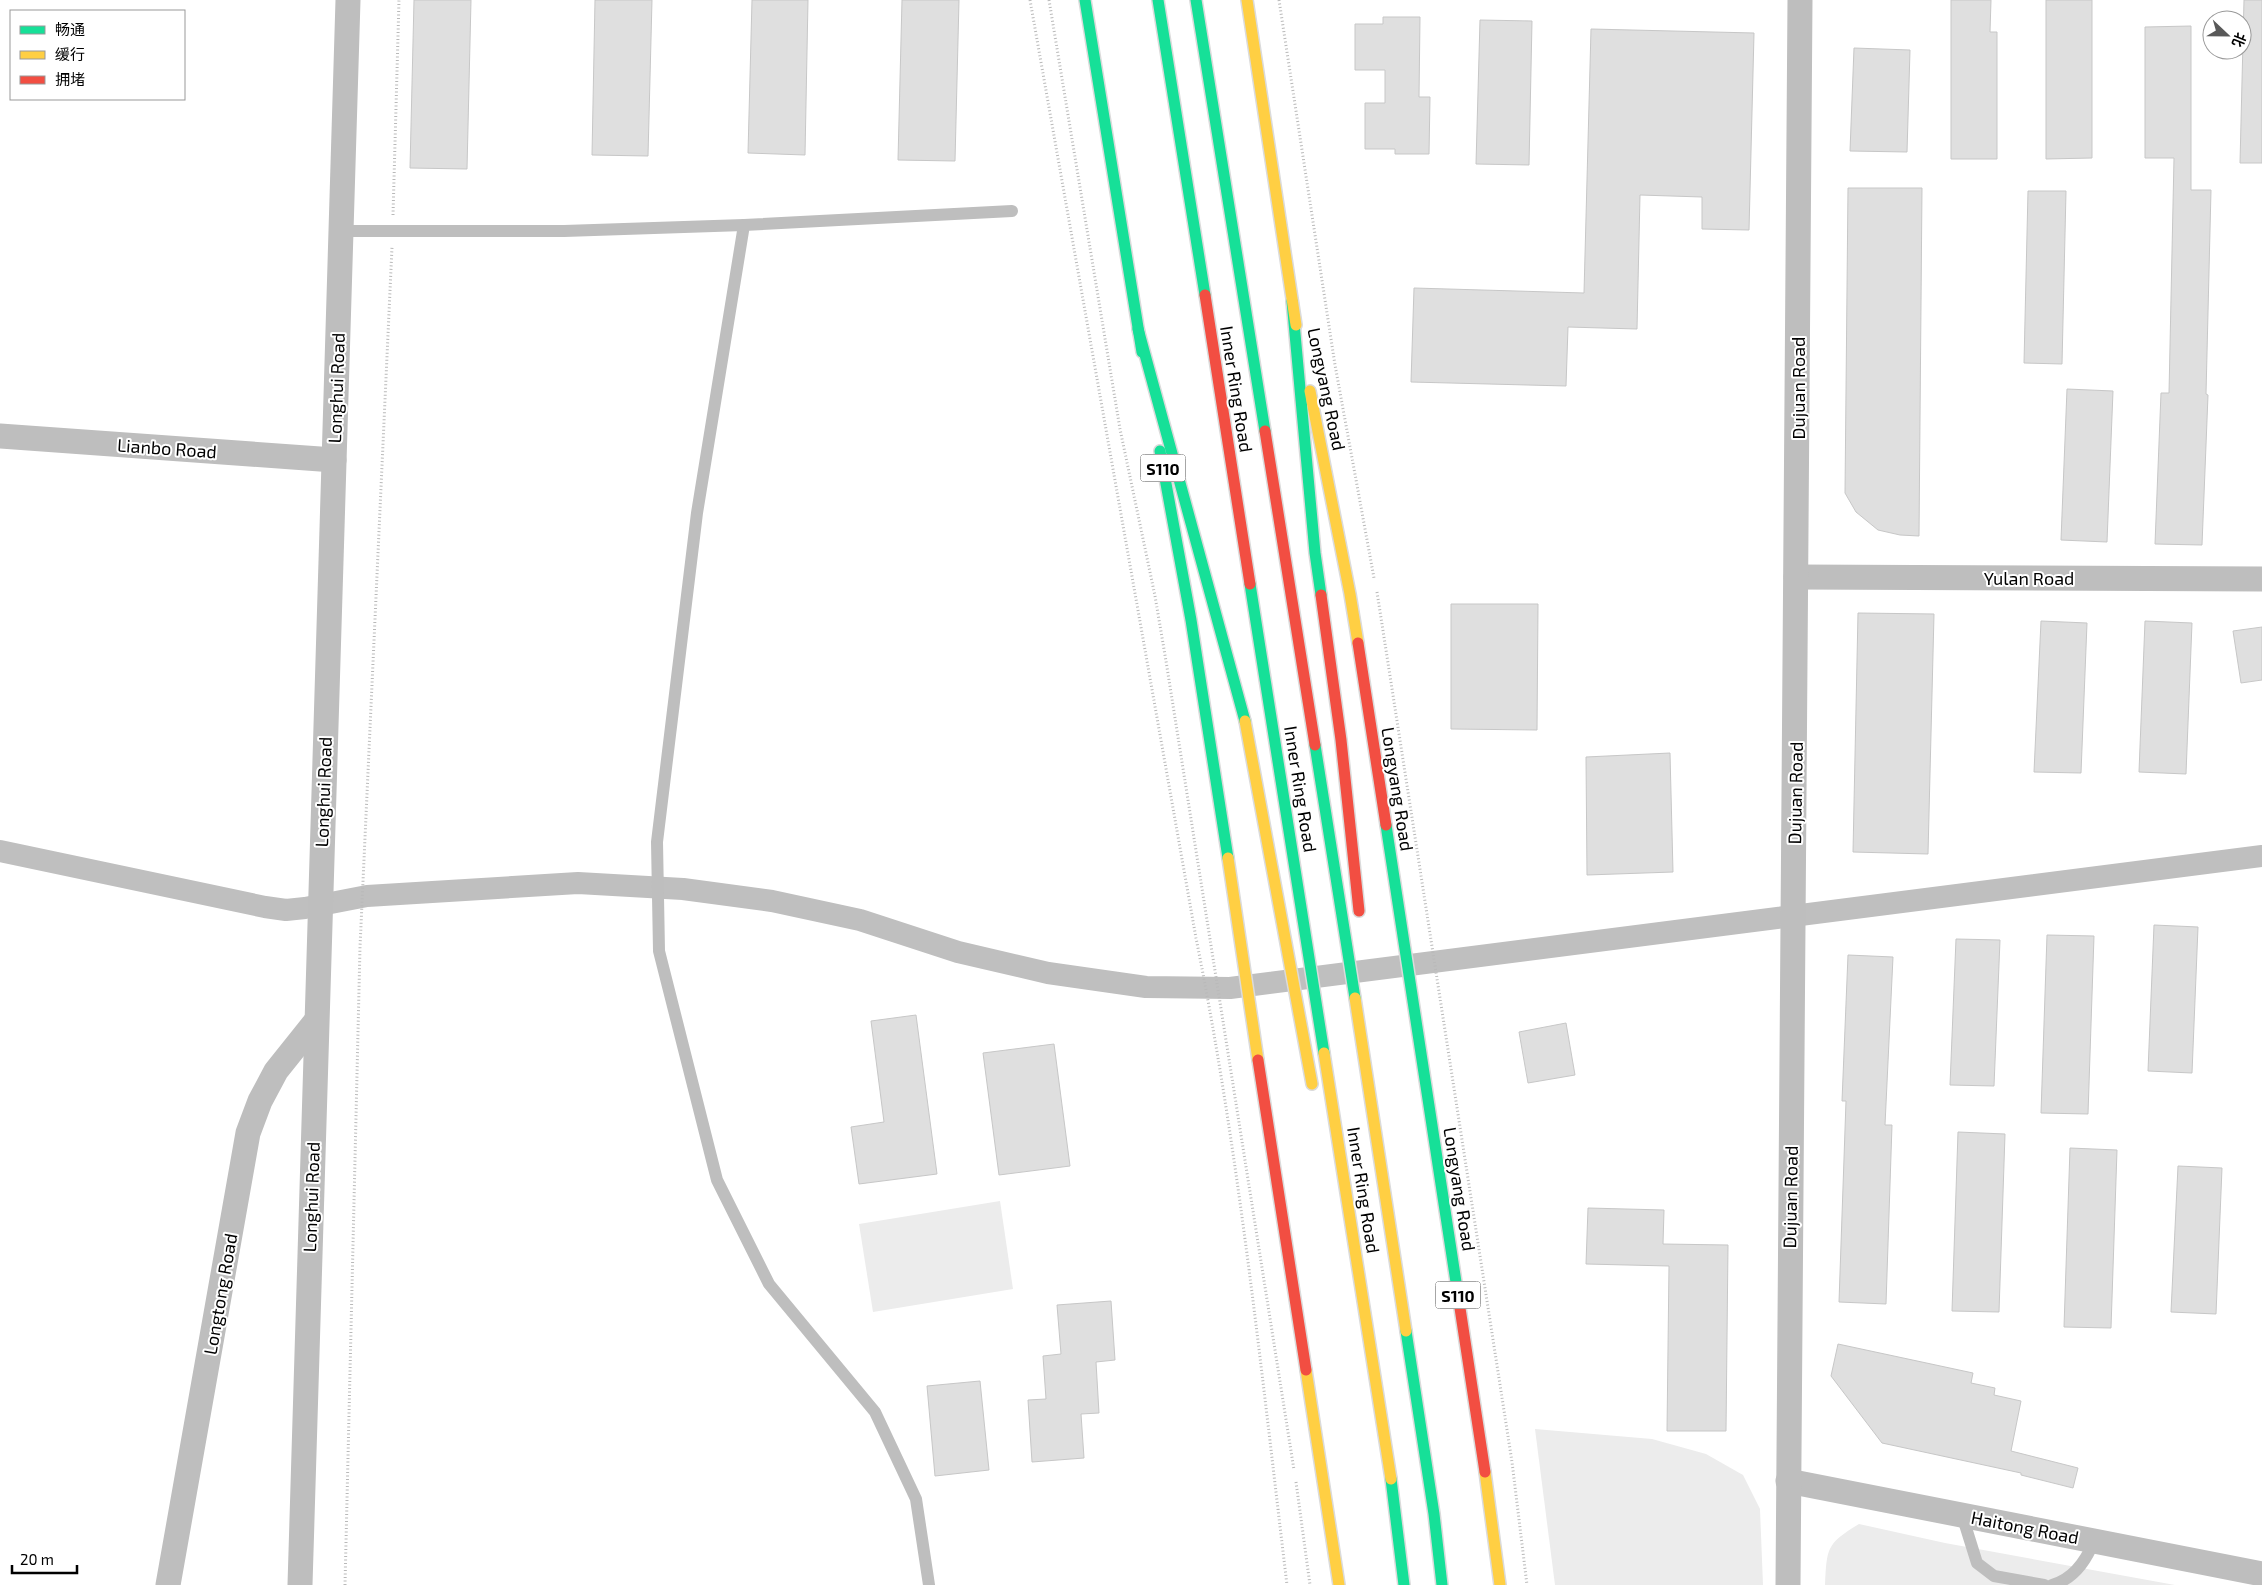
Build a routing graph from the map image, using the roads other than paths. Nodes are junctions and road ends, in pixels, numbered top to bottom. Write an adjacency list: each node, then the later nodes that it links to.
1 (348, 0): 9 (street, Longhui Road)
2 (1085, 0): 11 (main road, S110)
3 (1158, 0): 22 (main road, Inner Ring Road)
4 (1196, 0): 18 (main road, Inner Ring Road)
5 (1247, 0): 10 (main road, Longyang Road / S110)
6 (1800, 0): 14 (street, Dujuan Road)
7 (1012, 211): 8 (lane)
8 (744, 225): 9 (lane); 29 (lane)
9 (341, 231): 13 (street, Longhui Road)
10 (1292, 302): 16 (main road); 33 (main road, Longyang Road / S110)
11 (1138, 329): 20 (main road); 30 (main road, S110)
12 (0, 436): 13 (street, Lianbo Road)
13 (334, 460): 19 (street, Longhui Road)
14 (1796, 577): 15 (street, Yulan Road); 23 (street, Dujuan Road)
15 (2262, 579)
16 (1359, 922)
17 (1363, 975): 18 (main road)
18 (1361, 1013): 32 (main road, Inner Ring Road)
19 (316, 1021): 27 (street, Longtong Road); 28 (street, Longhui Road)
20 (1315, 1098)
21 (1328, 1155): 22 (main road)
22 (1364, 1309): 31 (main road, Inner Ring Road)
23 (1788, 1481): 24 (street, Haitong Road); 34 (street, Dujuan Road)
24 (1962, 1515): 25 (street, Haitong Road); 35 (lane)
25 (2094, 1541): 26 (street, Haitong Road); 36 (lane)
26 (2254, 1577)
27 (168, 1585)
28 (300, 1585)
29 (929, 1585)
30 (1339, 1585)
31 (1404, 1585)
32 (1442, 1585)
33 (1500, 1585)
34 (1788, 1585)
35 (2044, 1585)
36 (2052, 1585)

